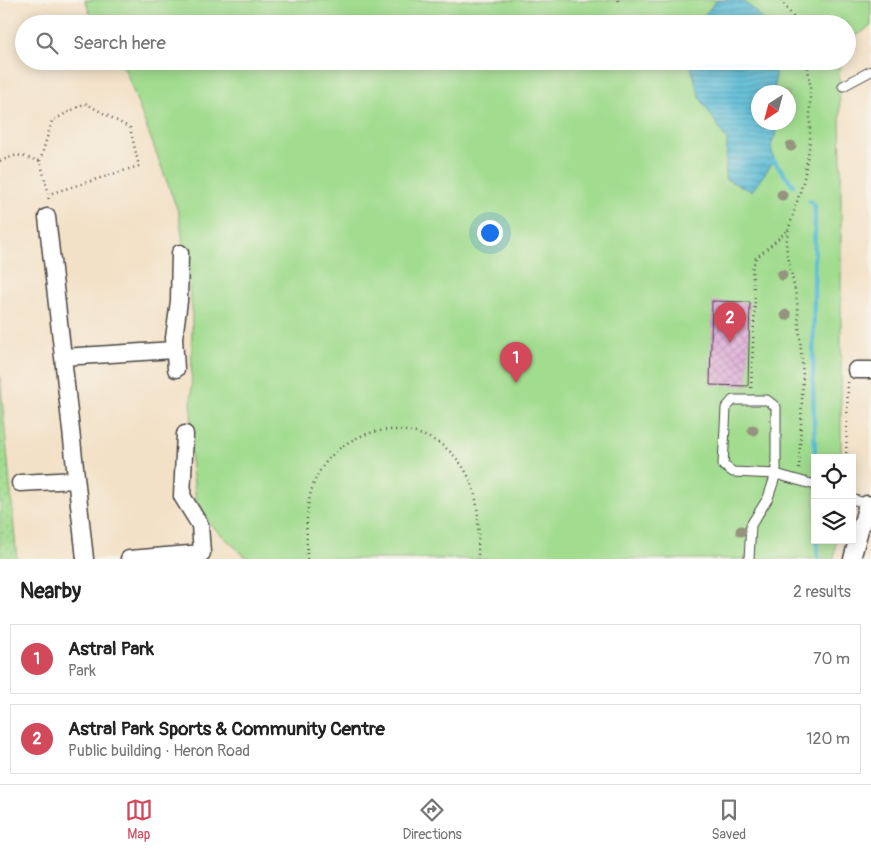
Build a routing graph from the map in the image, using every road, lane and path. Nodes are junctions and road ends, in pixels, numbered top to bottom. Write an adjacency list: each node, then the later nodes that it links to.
1 (781, 0): 2 (path)
2 (792, 15)
3 (808, 70): 10 (path)
4 (871, 71): 5 (lane)
5 (843, 86)
6 (0, 161): 7 (path)
7 (40, 161): 8 (path); 8 (path)
8 (49, 194): 9 (path)
9 (47, 217): 13 (street)
10 (788, 230): 16 (path); 21 (path)
11 (180, 253): 12 (street)
12 (174, 350): 13 (street); 14 (street)
13 (63, 357): 20 (street)
14 (176, 369)
15 (863, 370): 18 (path)
16 (751, 400): 19 (lane); 19 (lane)
17 (184, 434): 26 (street)
18 (846, 454)
19 (776, 474): 21 (lane); 29 (lane)
20 (76, 480): 22 (street); 25 (street)
21 (798, 480): 23 (lane)
22 (20, 483)
23 (811, 484)
24 (864, 503): 30 (street)
25 (85, 559)
26 (129, 559)
27 (307, 559): 28 (path)
28 (478, 559)
29 (750, 559)
30 (852, 559)

